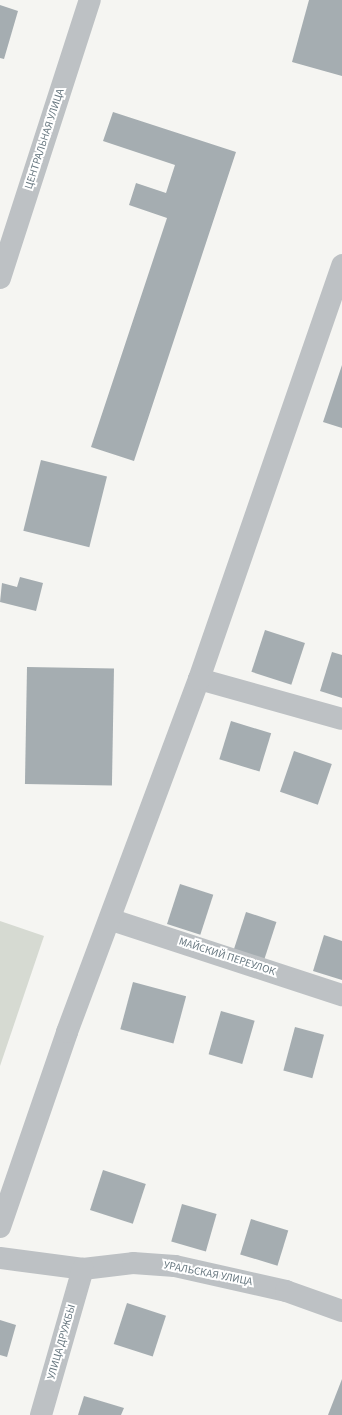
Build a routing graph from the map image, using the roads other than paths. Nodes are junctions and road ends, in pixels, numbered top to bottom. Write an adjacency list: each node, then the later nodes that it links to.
1 (90, 0): 3 (street, ЦЕНТРАЛЬНАЯ УЛИЦА)
2 (342, 265): 4 (street)
3 (0, 278)
4 (336, 304): 5 (street)
5 (199, 679): 6 (street); 7 (street)
6 (342, 719)
7 (112, 920): 8 (street, МАЙСКИЙ ПЕРЕУЛОК); 9 (street)
8 (342, 995)
9 (0, 1227)
10 (0, 1258): 11 (street, УРАЛЬСКАЯ УЛИЦА)
11 (83, 1269): 12 (street, УРАЛЬСКАЯ УЛИЦА); 13 (street, УЛИЦА ДРУЖБЫ)
12 (342, 1311)
13 (41, 1415)

